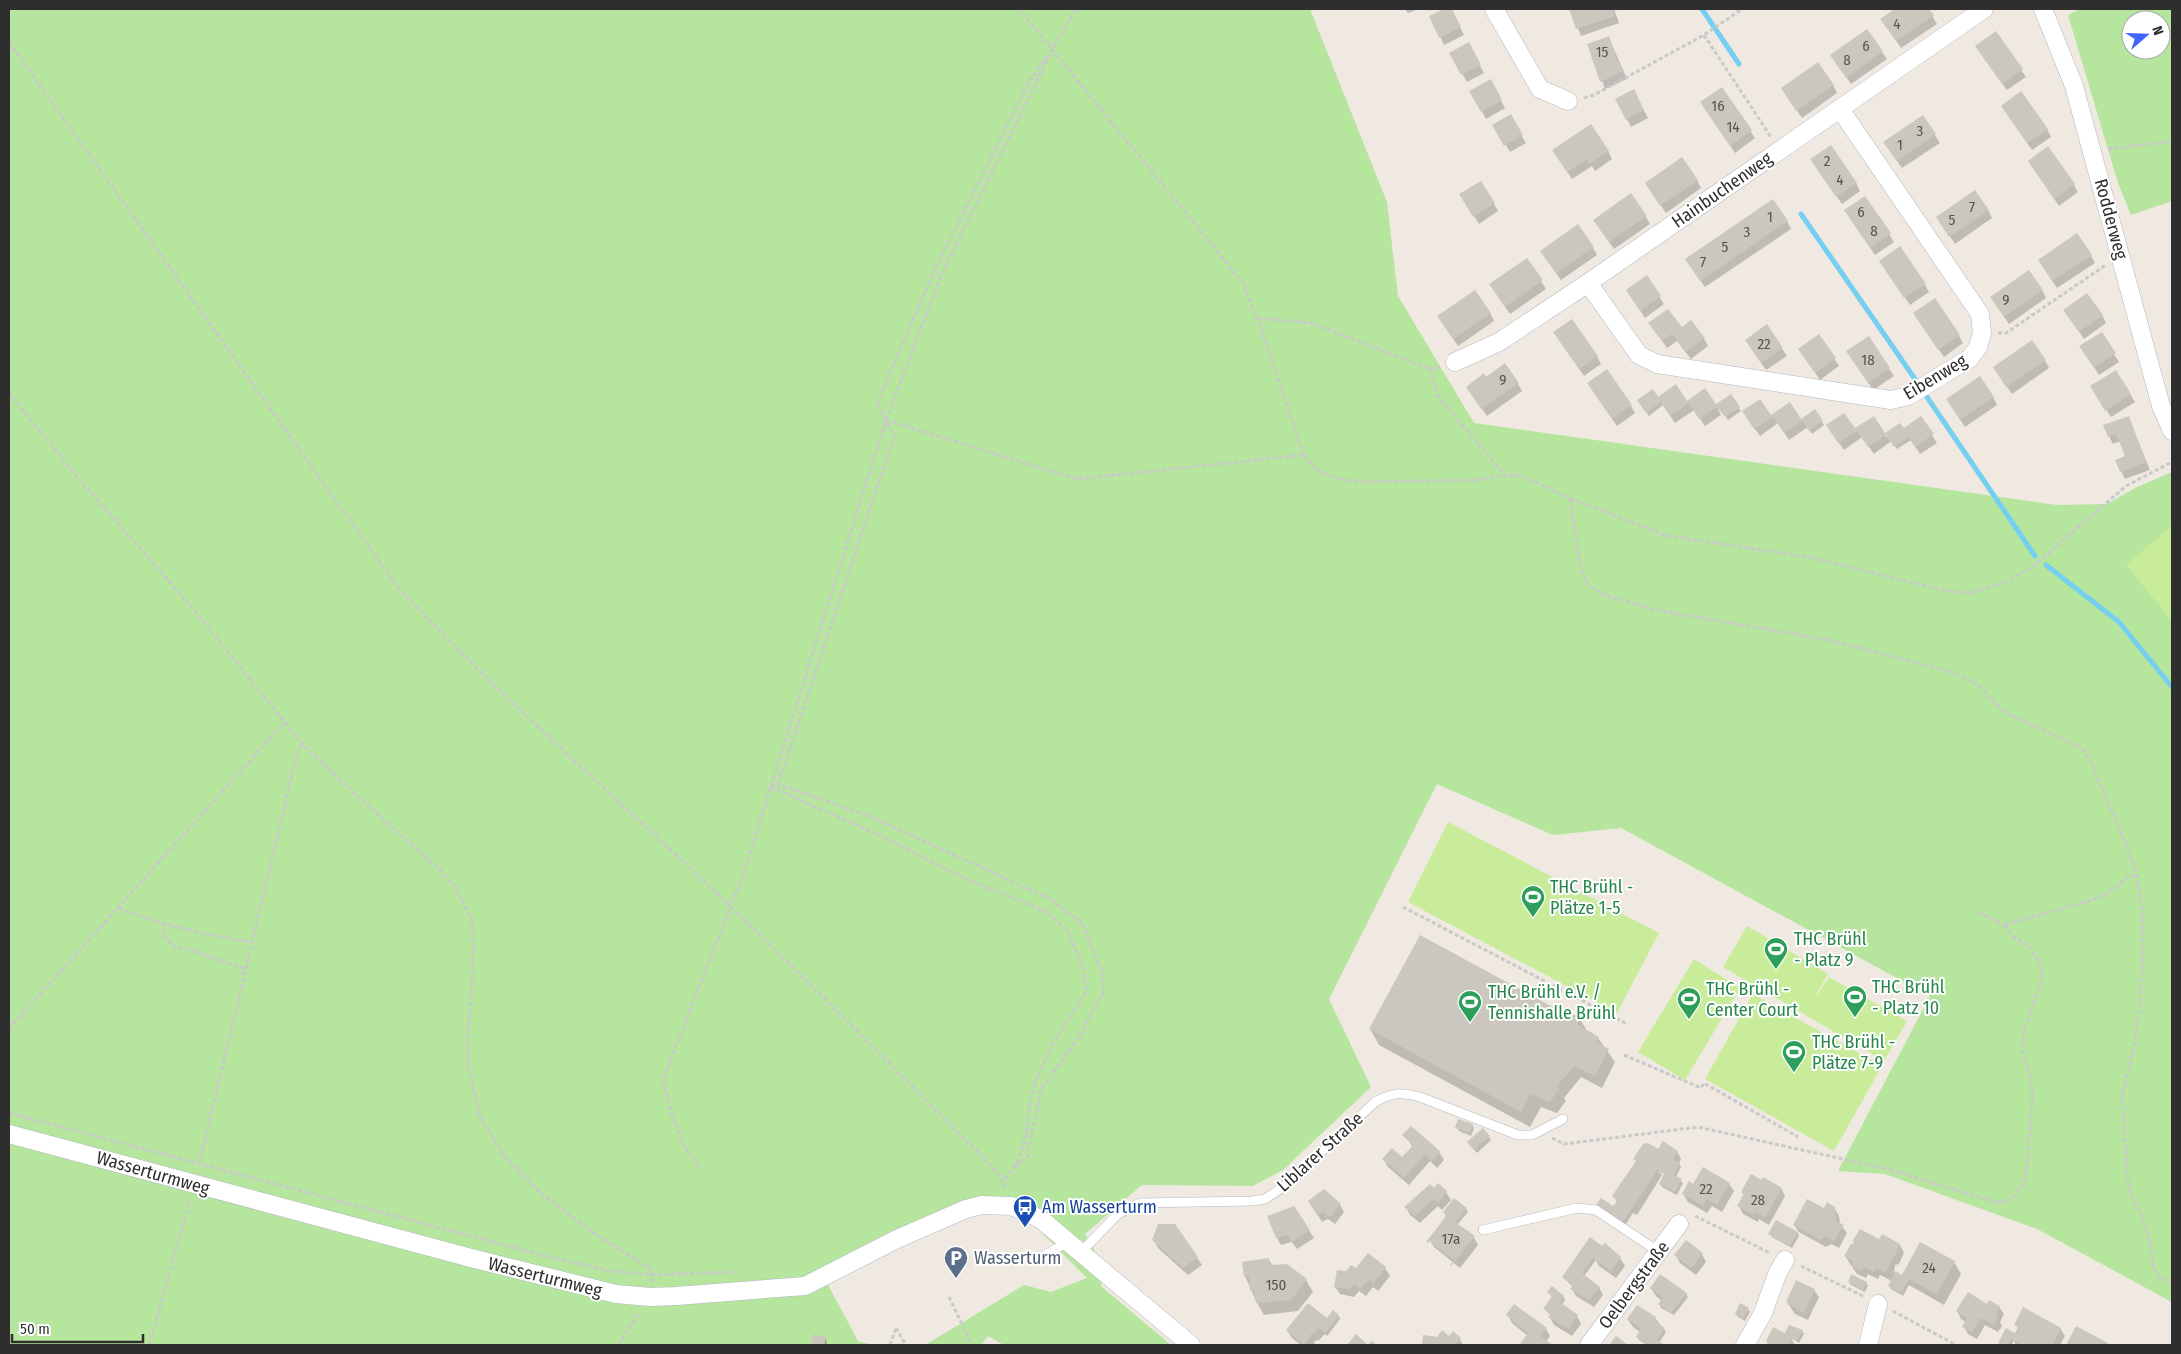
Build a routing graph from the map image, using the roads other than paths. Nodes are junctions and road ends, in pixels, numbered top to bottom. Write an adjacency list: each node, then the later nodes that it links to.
1 (1494, 9): 4 (street)
2 (1984, 9): 5 (street, Hainbuchenweg)
3 (2043, 9): 8 (street, Rodderweg)
4 (1568, 101)
5 (1840, 109): 6 (street, Hainbuchenweg); 6 (street, Eibenweg)
6 (1588, 283): 7 (street, Hainbuchenweg)
7 (1450, 363)
8 (2172, 431)
9 (1564, 1119): 13 (lane, Liblarer Straße)
10 (9, 1134): 13 (street, Wasserturmweg)
11 (1679, 1224): 14 (street, Oelbergstraße)
12 (1484, 1230): 14 (lane)
13 (1074, 1248): 15 (lane, Liblarer Straße); 18 (street)
14 (1659, 1252): 19 (street, Oelbergstraße)
15 (1038, 1259)
16 (1785, 1260): 20 (street)
17 (1878, 1304): 21 (street)
18 (1191, 1345)
19 (1589, 1345)
20 (1745, 1345)
21 (1868, 1345)

